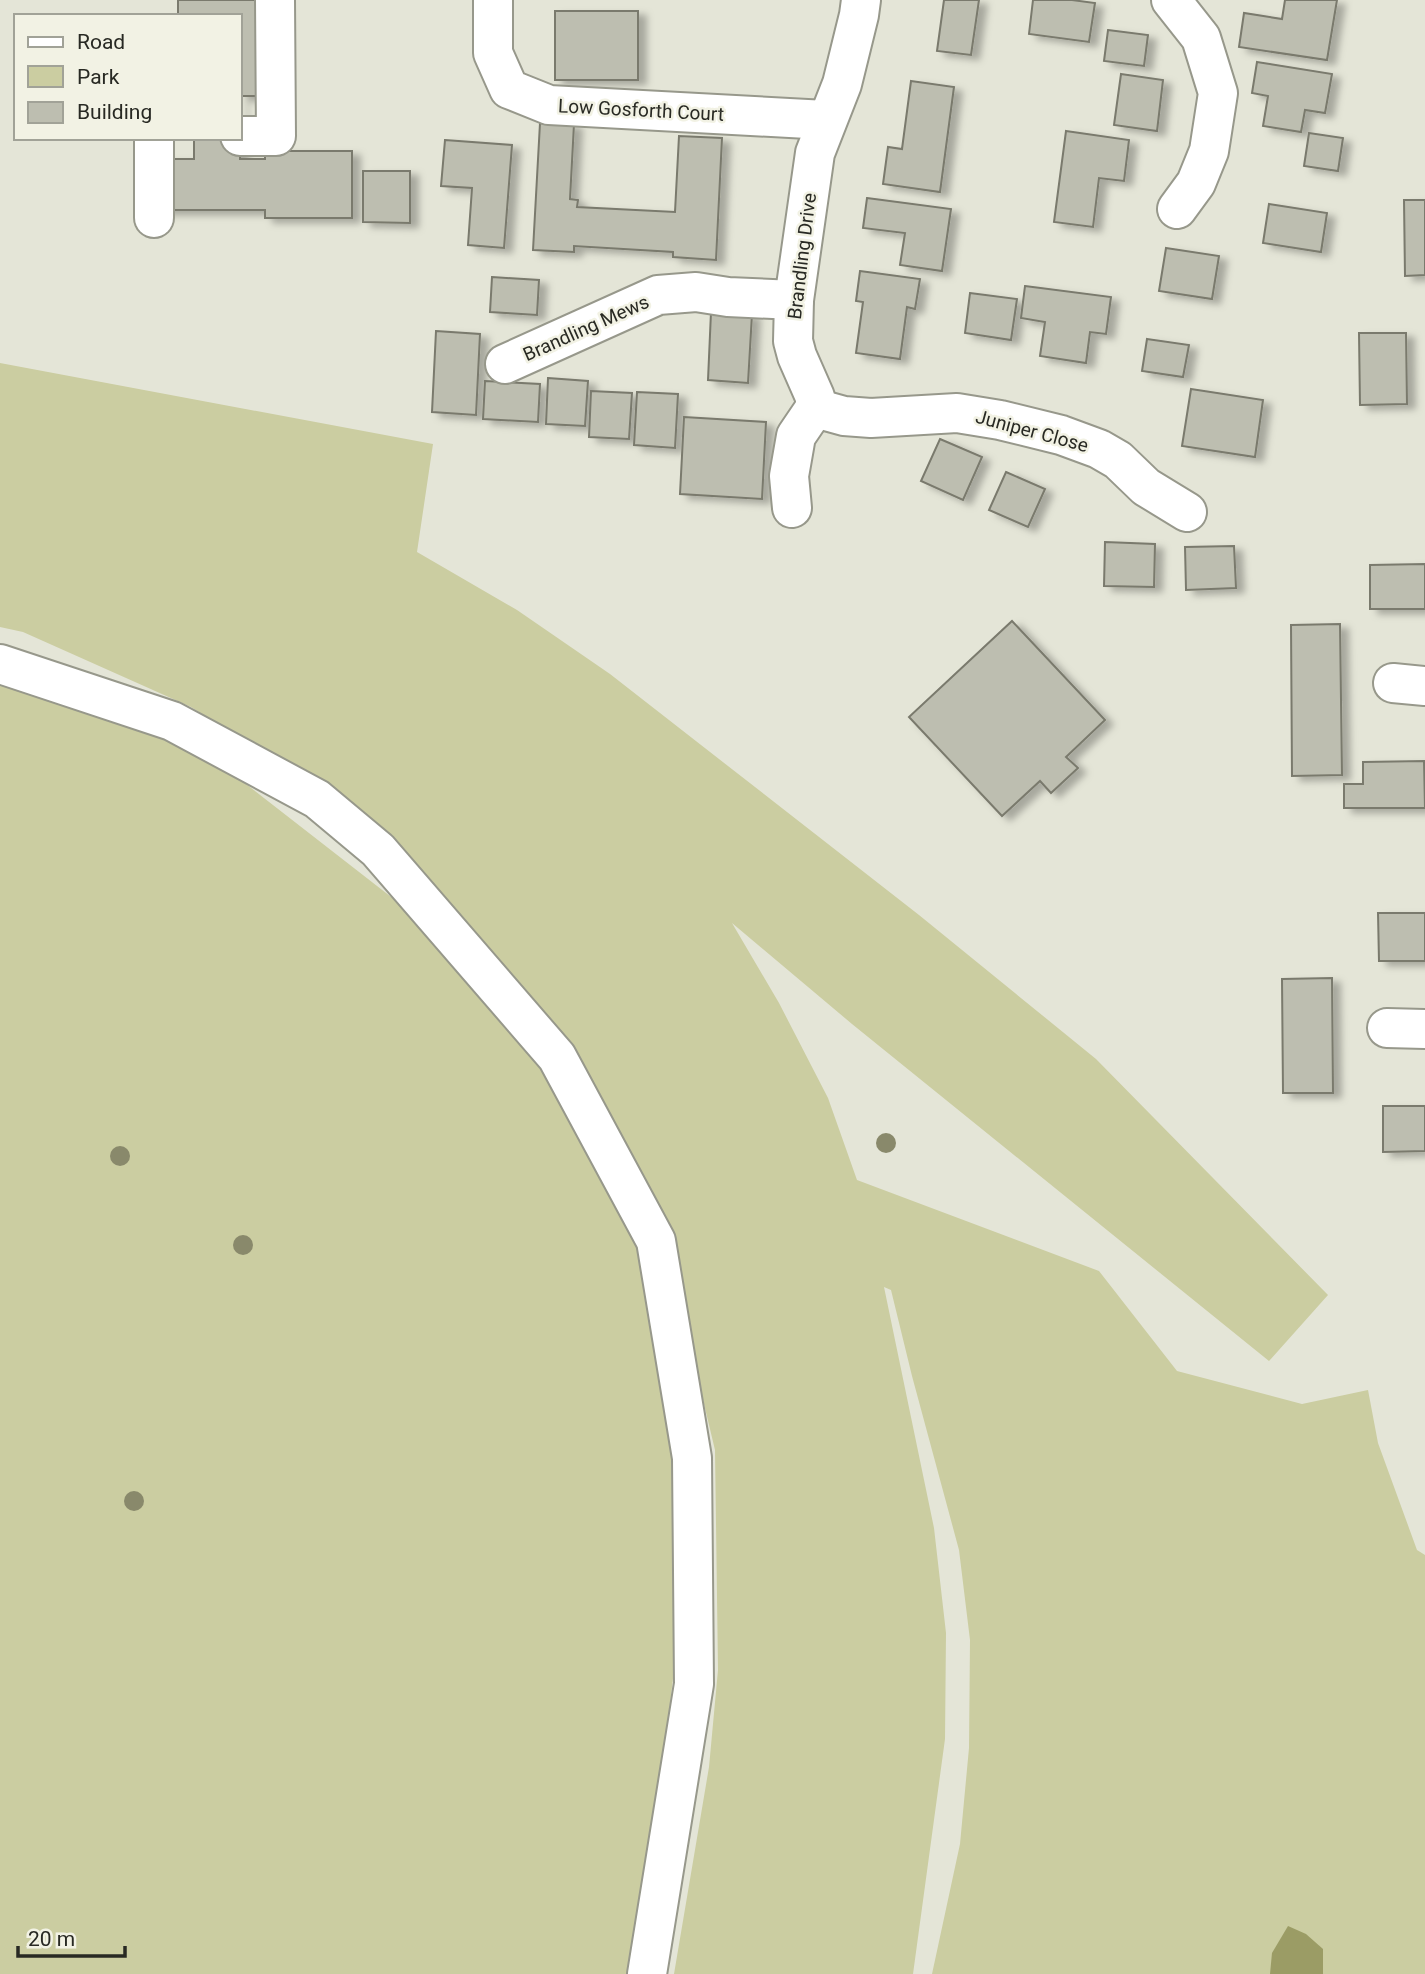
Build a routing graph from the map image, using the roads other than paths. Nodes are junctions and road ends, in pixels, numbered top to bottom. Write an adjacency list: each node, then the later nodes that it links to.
1 (275, 0): 6 (street)
2 (493, 0): 5 (street, Low Gosforth Court)
3 (861, 0): 5 (street, Brandling Drive)
4 (1171, 0): 8 (street)
5 (826, 120): 10 (street, Brandling Drive)
6 (258, 136)
7 (154, 140): 9 (street)
8 (1177, 209)
9 (154, 218)
10 (794, 300): 11 (street, Brandling Mews); 12 (street, Brandling Drive)
11 (505, 364)
12 (815, 408): 13 (street); 14 (street, Juniper Close)
13 (792, 508)
14 (1187, 512)
15 (0, 664): 18 (street)
16 (1387, 1028): 17 (street)
17 (1425, 1029)
18 (647, 1974)

